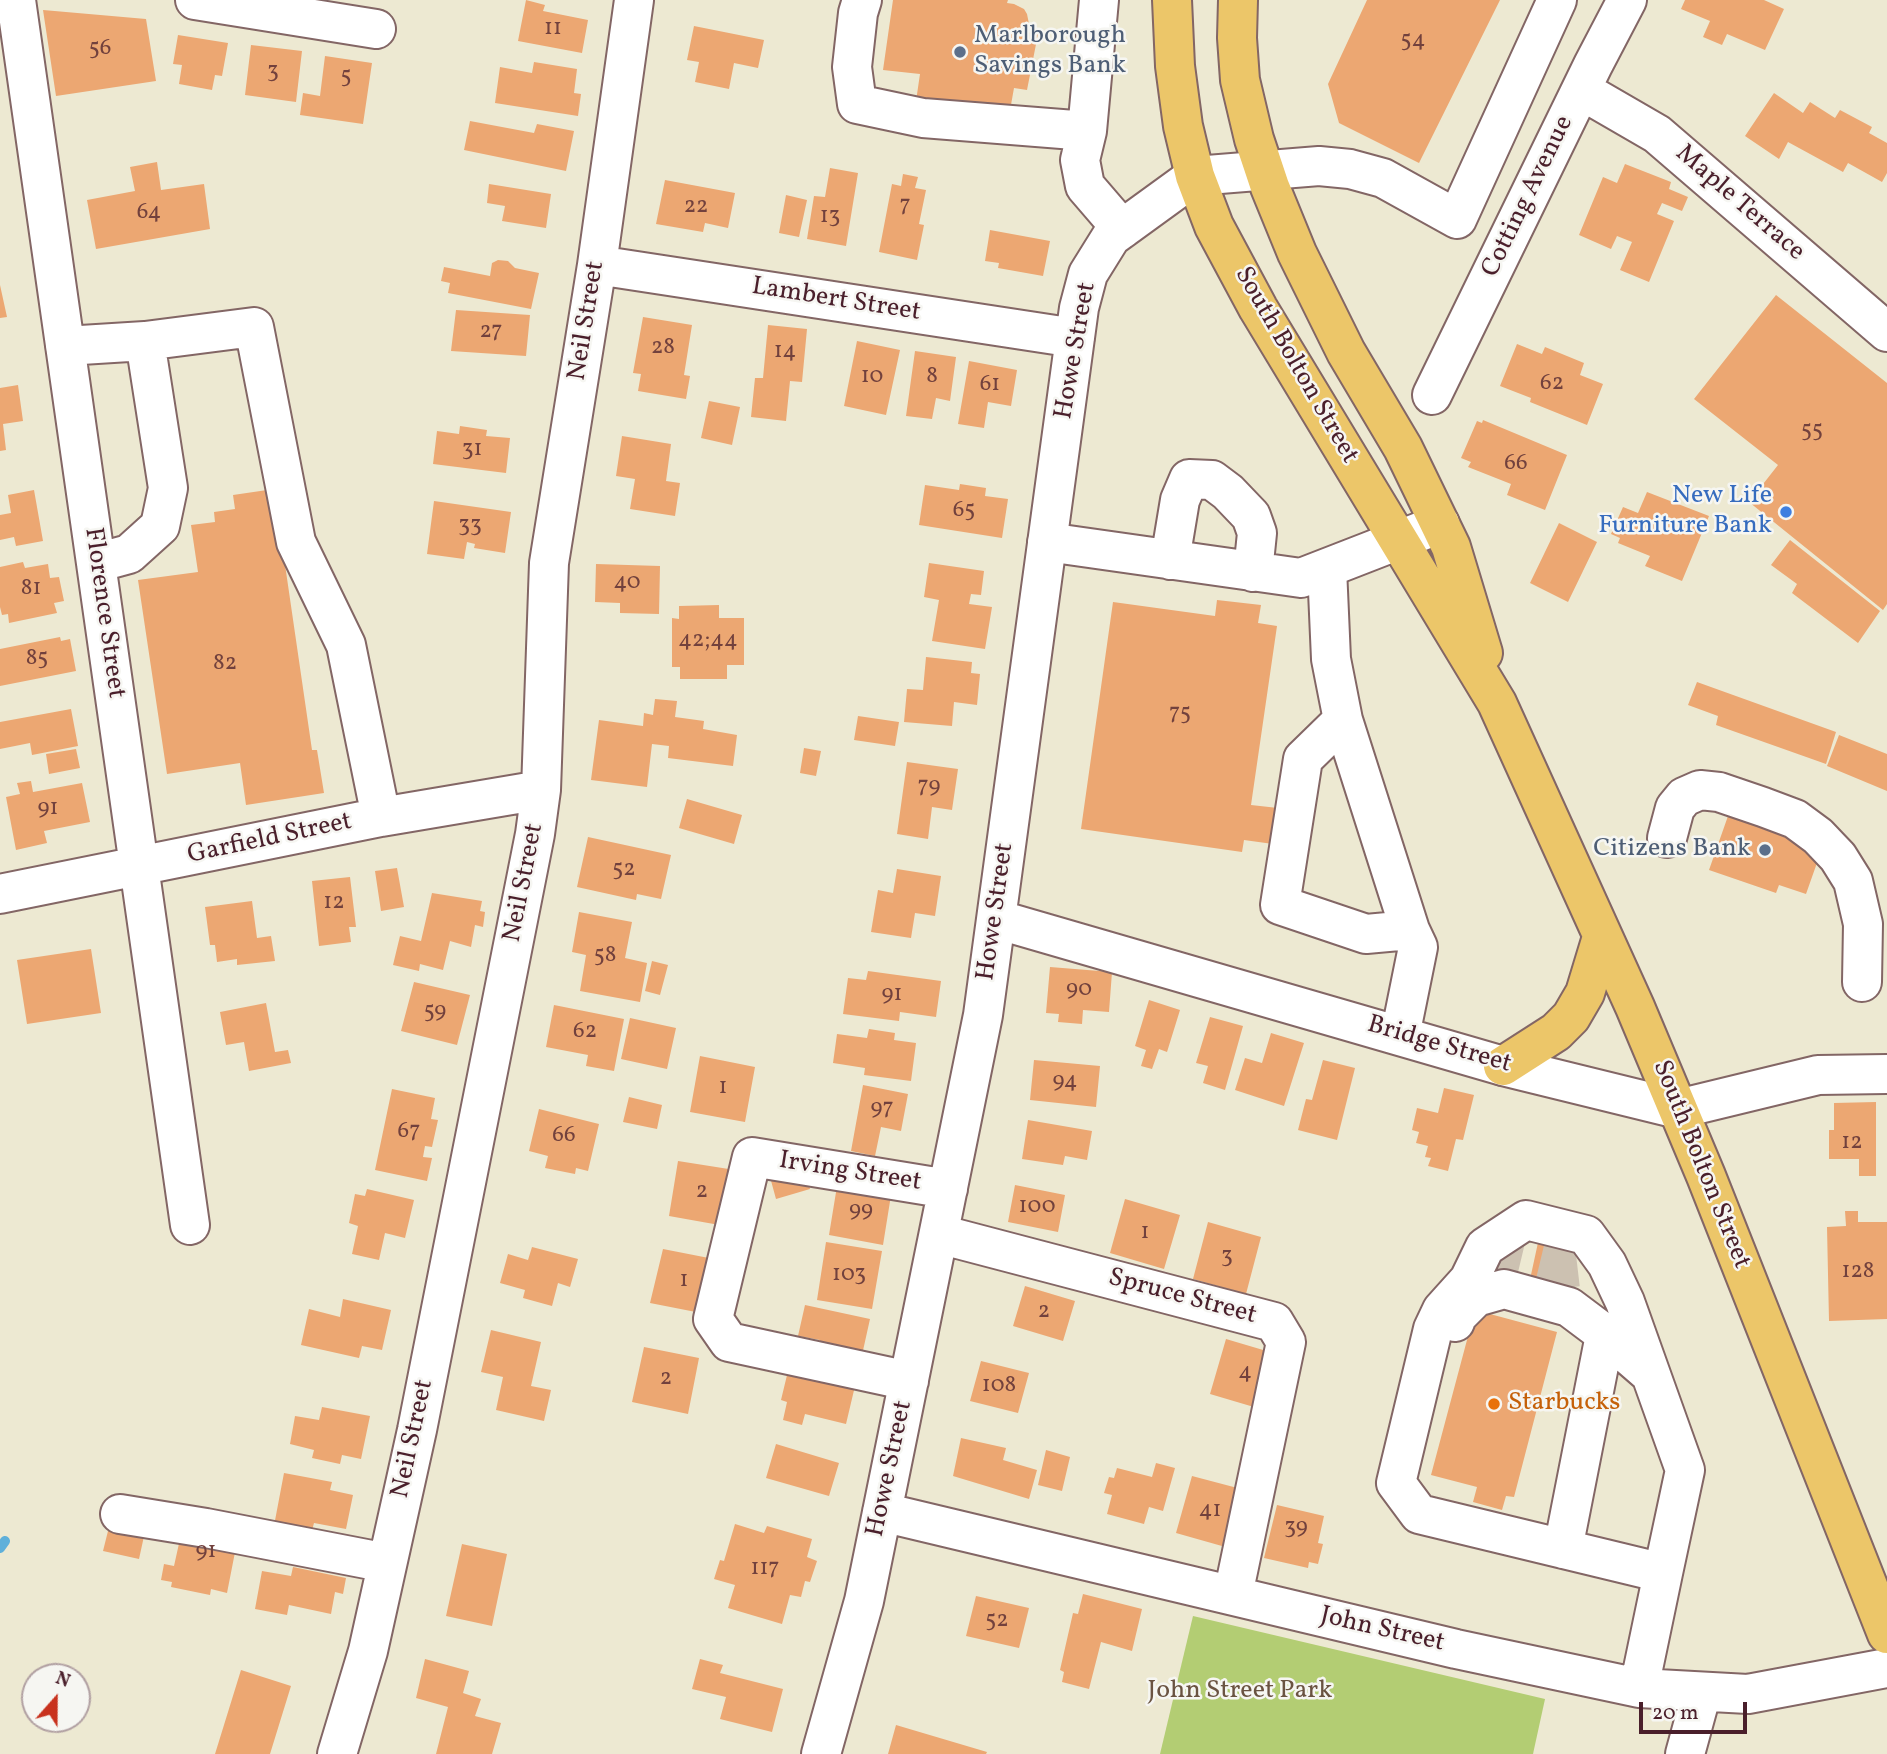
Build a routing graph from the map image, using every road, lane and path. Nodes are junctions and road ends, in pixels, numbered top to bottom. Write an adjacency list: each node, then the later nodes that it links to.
1 (16, 0): 20 (street, Florence Street)
2 (195, 0): 10 (street)
3 (634, 0): 16 (street, Neil Street)
4 (862, 0): 12 (street)
5 (1099, 0): 12 (street)
6 (1172, 0): 14 (main road, South Bolton Street)
7 (1238, 0): 13 (main road, South Bolton Street)
8 (1557, 0): 13 (street)
9 (1627, 0): 11 (street, Cotting Avenue)
10 (376, 29)
11 (1581, 90): 17 (street, Maple Terrace); 21 (street, Cotting Avenue)
12 (1087, 131): 15 (street)
13 (1264, 170): 14 (street); 22 (main road, South Bolton Street)
14 (1195, 176): 15 (street, Howe Street); 23 (main road, South Bolton Street)
15 (1122, 229): 18 (street, Howe Street)
16 (597, 265): 18 (street, Lambert Street); 31 (street, Neil Street)
17 (1887, 332)
18 (1075, 338): 24 (street, Howe Street)
19 (145, 341): 20 (street); 26 (street); 32 (street)
20 (65, 346): 26 (street, Florence Street)
21 (1432, 395)
22 (1440, 524): 23 (street); 29 (main road, South Bolton Street)
23 (1400, 541): 27 (street); 29 (main road, South Bolton Street)
24 (1047, 542): 25 (street); 36 (street, Howe Street)
25 (1170, 559): 28 (street); 28 (street)
26 (96, 563): 34 (street, Florence Street)
27 (1327, 568): 28 (street); 30 (street)
28 (1253, 572)
29 (1497, 703): 38 (main road, South Bolton Street)
30 (1343, 720): 37 (street); 37 (street)
31 (541, 790): 32 (street, Garfield Street); 54 (street, Neil Street)
32 (381, 817): 34 (street, Garfield Street)
33 (1667, 838): 39 (street)
34 (140, 867): 35 (street, Garfield Street); 45 (street, Florence Street)
35 (0, 894)
36 (996, 919): 40 (street, Bridge Street); 44 (street, Howe Street)
37 (1410, 930): 40 (street)
38 (1602, 937): 41 (main road); 43 (main road, South Bolton Street)
39 (1862, 982)
40 (1400, 1036): 41 (street, Bridge Street)
41 (1503, 1066): 43 (street, Bridge Street)
42 (1887, 1074): 43 (street, Bridge Street)
43 (1678, 1109): 57 (main road, South Bolton Street)
44 (948, 1189): 46 (street, Howe Street); 49 (street, Irving Street)
45 (190, 1225)
46 (939, 1234): 49 (street, Howe Street); 56 (street, Spruce Street)
47 (1605, 1335): 48 (street); 52 (street); 53 (street)
48 (1651, 1374): 52 (street); 55 (street)
49 (909, 1381): 50 (street, Howe Street)
50 (882, 1512): 56 (street, John Street); 62 (street, Howe Street)
51 (120, 1514): 54 (street)
52 (1521, 1538): 53 (street)
53 (1563, 1549): 55 (street)
54 (387, 1563): 61 (street, Neil Street)
55 (1663, 1573): 59 (street)
56 (1233, 1595): 59 (street, John Street)
57 (1887, 1634)
58 (1887, 1668): 60 (street, John Street)
59 (1639, 1688): 60 (street, John Street)
60 (1702, 1692): 63 (street)
61 (337, 1754)
62 (821, 1754)
63 (1685, 1754)

